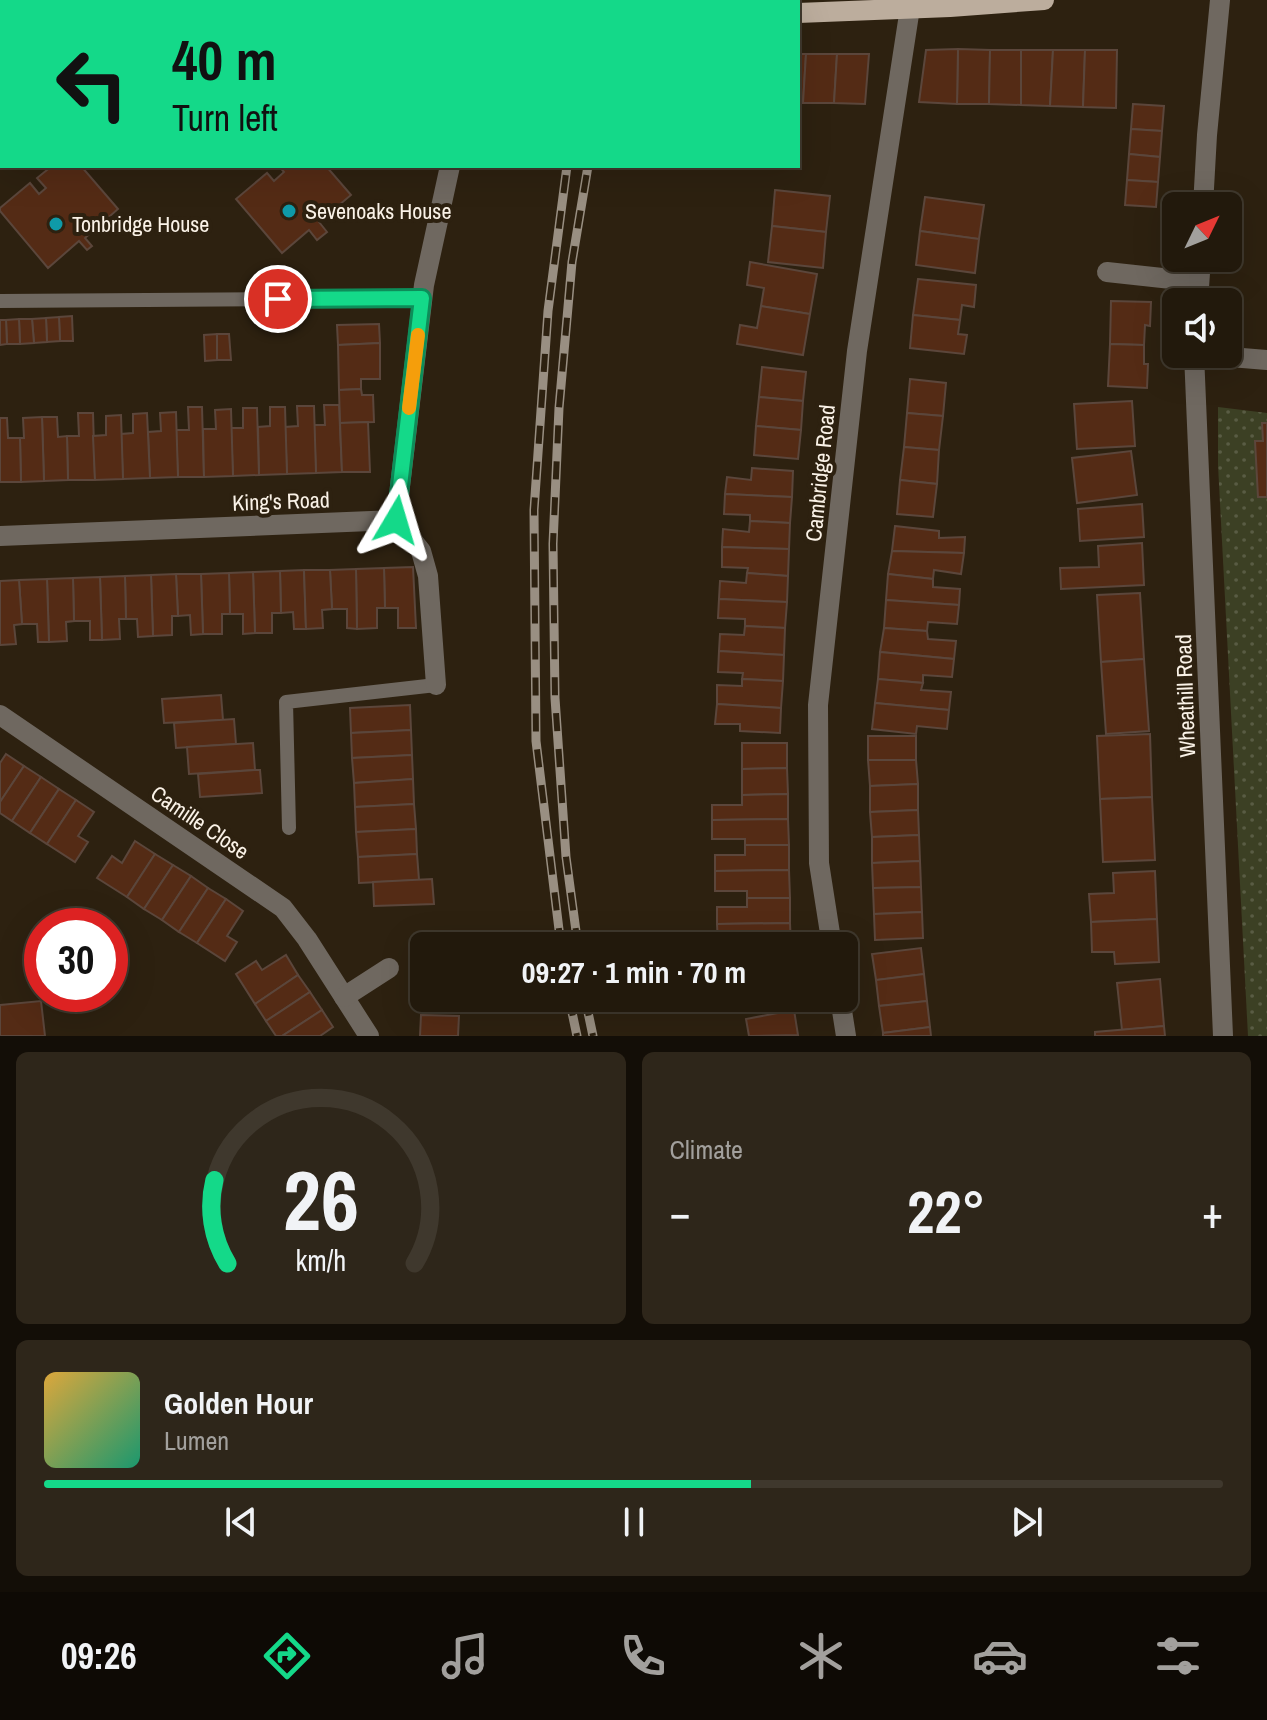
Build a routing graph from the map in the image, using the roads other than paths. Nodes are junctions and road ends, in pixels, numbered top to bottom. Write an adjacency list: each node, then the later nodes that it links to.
1 (1044, 0): 3 (main road)
2 (1220, 0): 7 (street)
3 (951, 3): 4 (main road)
4 (910, 8): 5 (main road); 20 (street, Cambridge Road)
5 (800, 13)
6 (450, 168): 10 (street)
7 (1204, 192)
8 (1107, 272): 9 (street)
9 (1180, 288)
10 (422, 298): 11 (lane); 15 (street)
11 (0, 301)
12 (1242, 358): 13 (street)
13 (1267, 360)
14 (1195, 368): 26 (street, Wheathill Road)
15 (396, 520): 16 (street, King's Road); 17 (street)
16 (0, 536)
17 (436, 685): 19 (lane)
18 (0, 715): 22 (street, Camille Close)
19 (289, 828)
20 (830, 932)
21 (389, 968): 22 (street)
22 (344, 997): 24 (street, Camille Close)
23 (842, 1012): 25 (street)
24 (369, 1036)
25 (846, 1036)
26 (1223, 1036)

